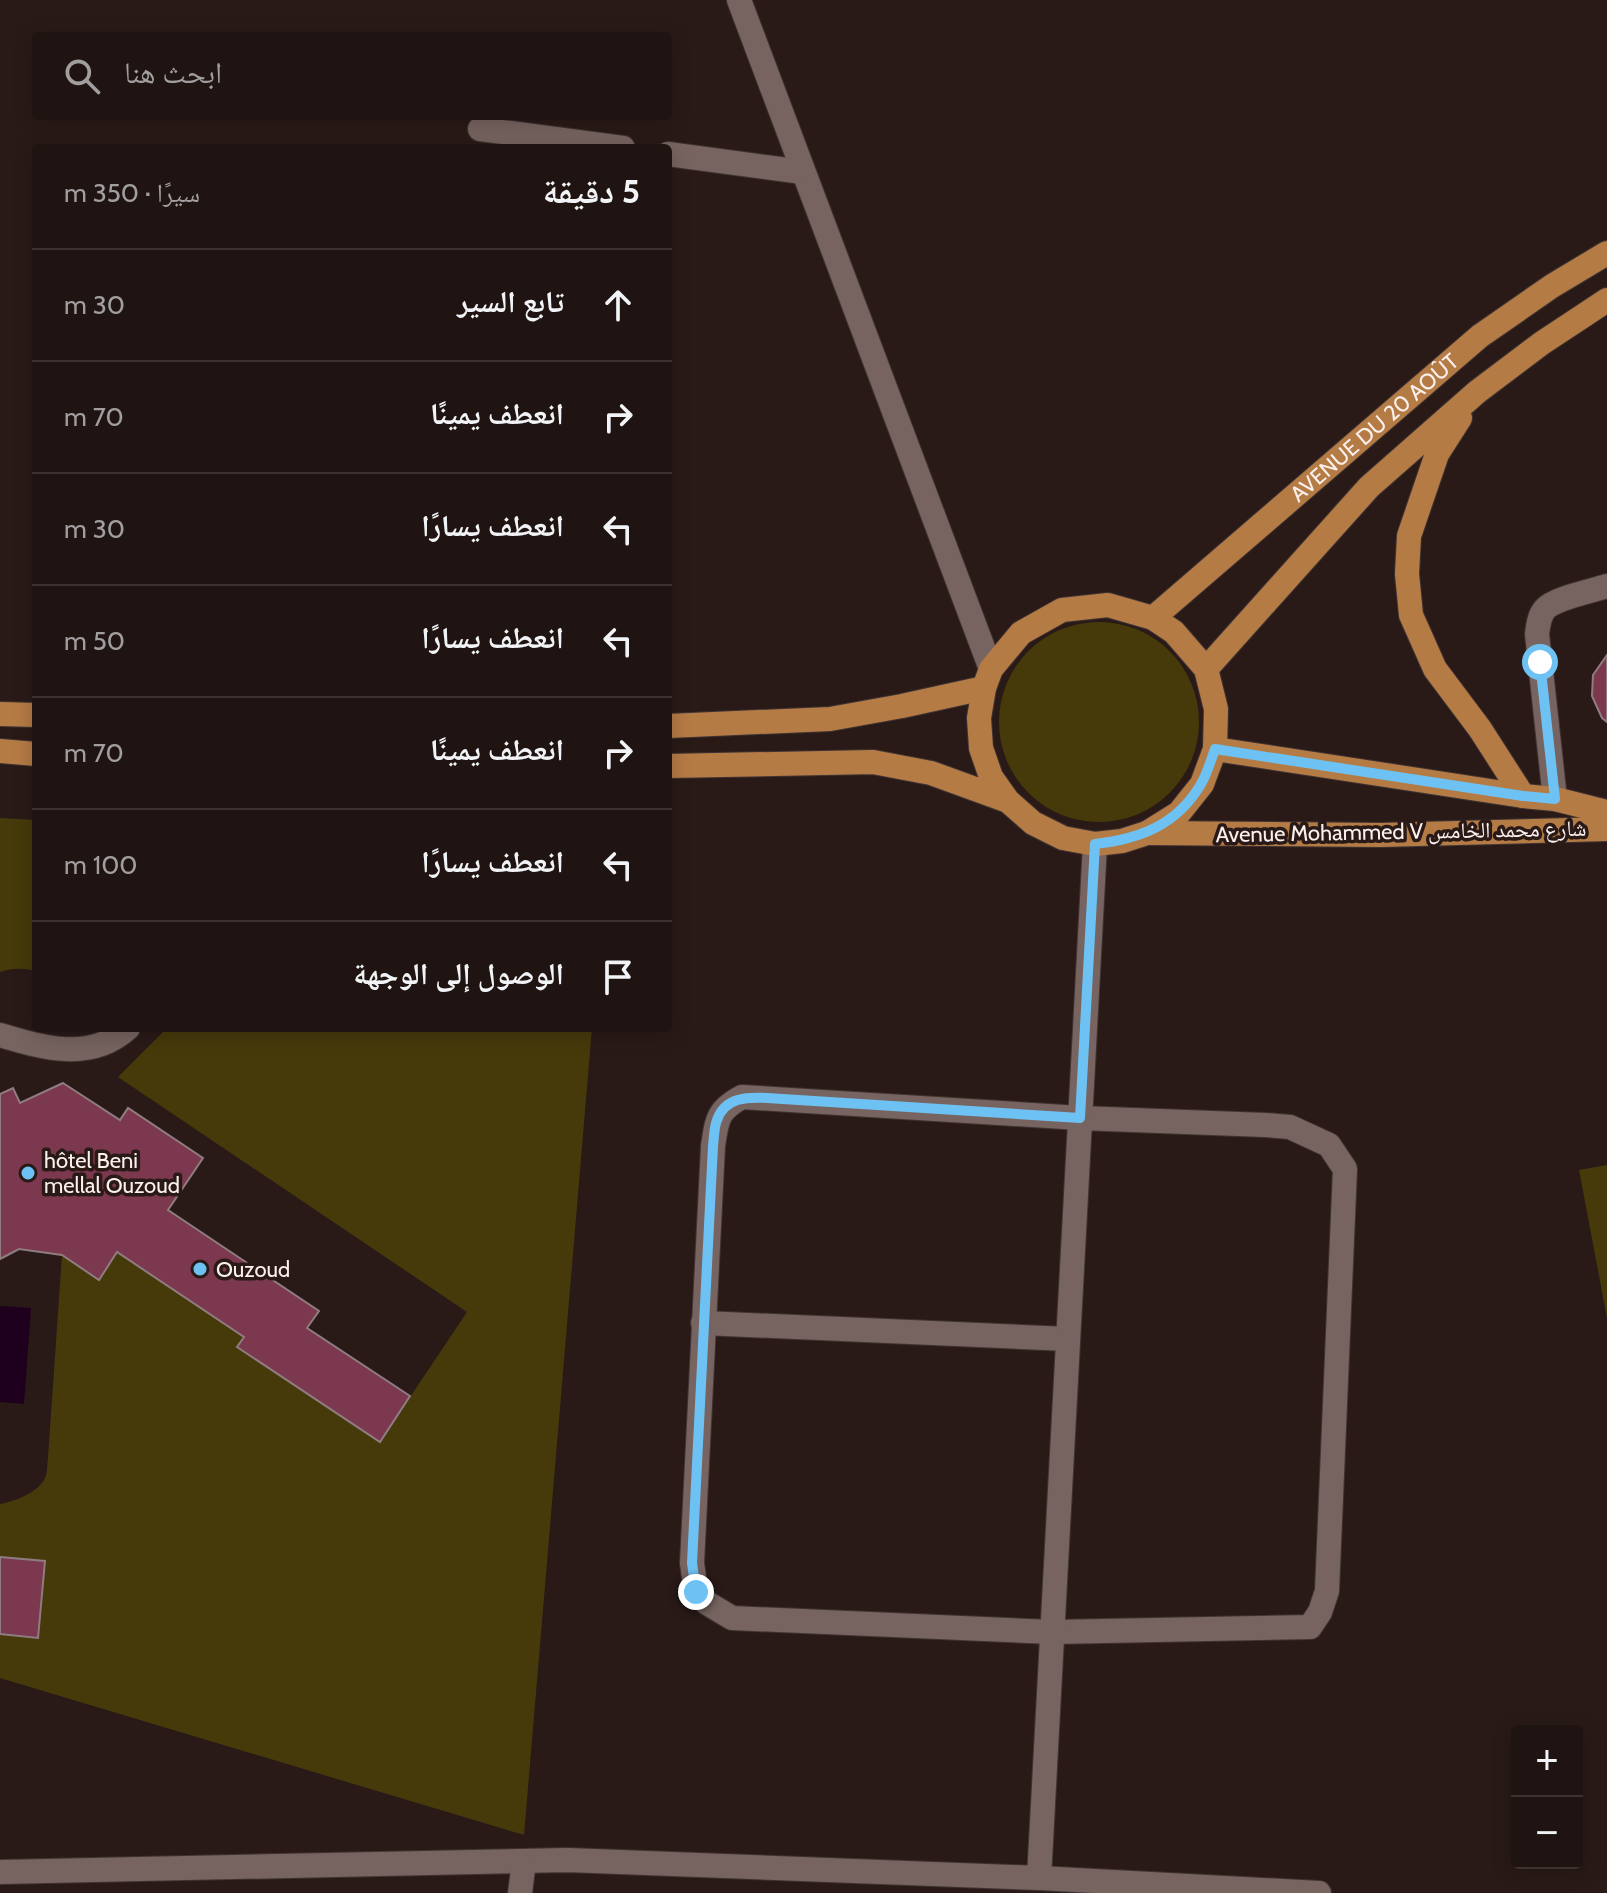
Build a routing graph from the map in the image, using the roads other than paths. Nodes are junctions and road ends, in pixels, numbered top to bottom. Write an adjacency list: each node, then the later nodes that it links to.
1 (739, 0): 5 (street)
2 (480, 129): 3 (street)
3 (593, 144)
4 (672, 155): 5 (street)
5 (803, 172): 12 (street)
6 (1607, 253): 10 (main road, AVENUE DU 20 AOÛT)
7 (1607, 300): 8 (main road, AVENUE DU 20 AOÛT)
8 (1477, 392): 11 (main road, AVENUE DU 20 AOÛT); 20 (main road)
9 (1607, 586): 21 (street)
10 (1153, 618): 11 (main road); 12 (main road)
11 (1206, 669): 16 (main road)
12 (988, 678): 15 (main road); 22 (main road)
13 (0, 714): 14 (main road)
14 (32, 715)
15 (672, 726)
16 (1215, 749): 20 (main road, Avenue Mohammed V شارع محمد الخامس); 25 (main road)
17 (0, 751): 18 (main road)
18 (32, 754)
19 (672, 766): 22 (main road)
20 (1523, 796): 21 (main road, Avenue Mohammed V شارع محمد الخامس)
21 (1555, 799): 23 (main road, Avenue Mohammed V شارع محمد الخامس)
22 (1008, 801): 26 (main road)
23 (1607, 812)
24 (1607, 829): 25 (main road, Avenue Mohammed V شارع محمد الخامس)
25 (1147, 833): 26 (main road)
26 (1095, 844): 29 (street)
27 (122, 1032): 28 (street)
28 (0, 1035)
29 (1080, 1118): 30 (street); 31 (street); 32 (street)
30 (703, 1323): 31 (street); 32 (street)
31 (1068, 1339): 32 (street)
32 (1052, 1632): 35 (street)
33 (524, 1861): 34 (street); 35 (street); 36 (street)
34 (0, 1872)
35 (1039, 1878): 37 (street)
36 (520, 1893)
37 (1319, 1893)

